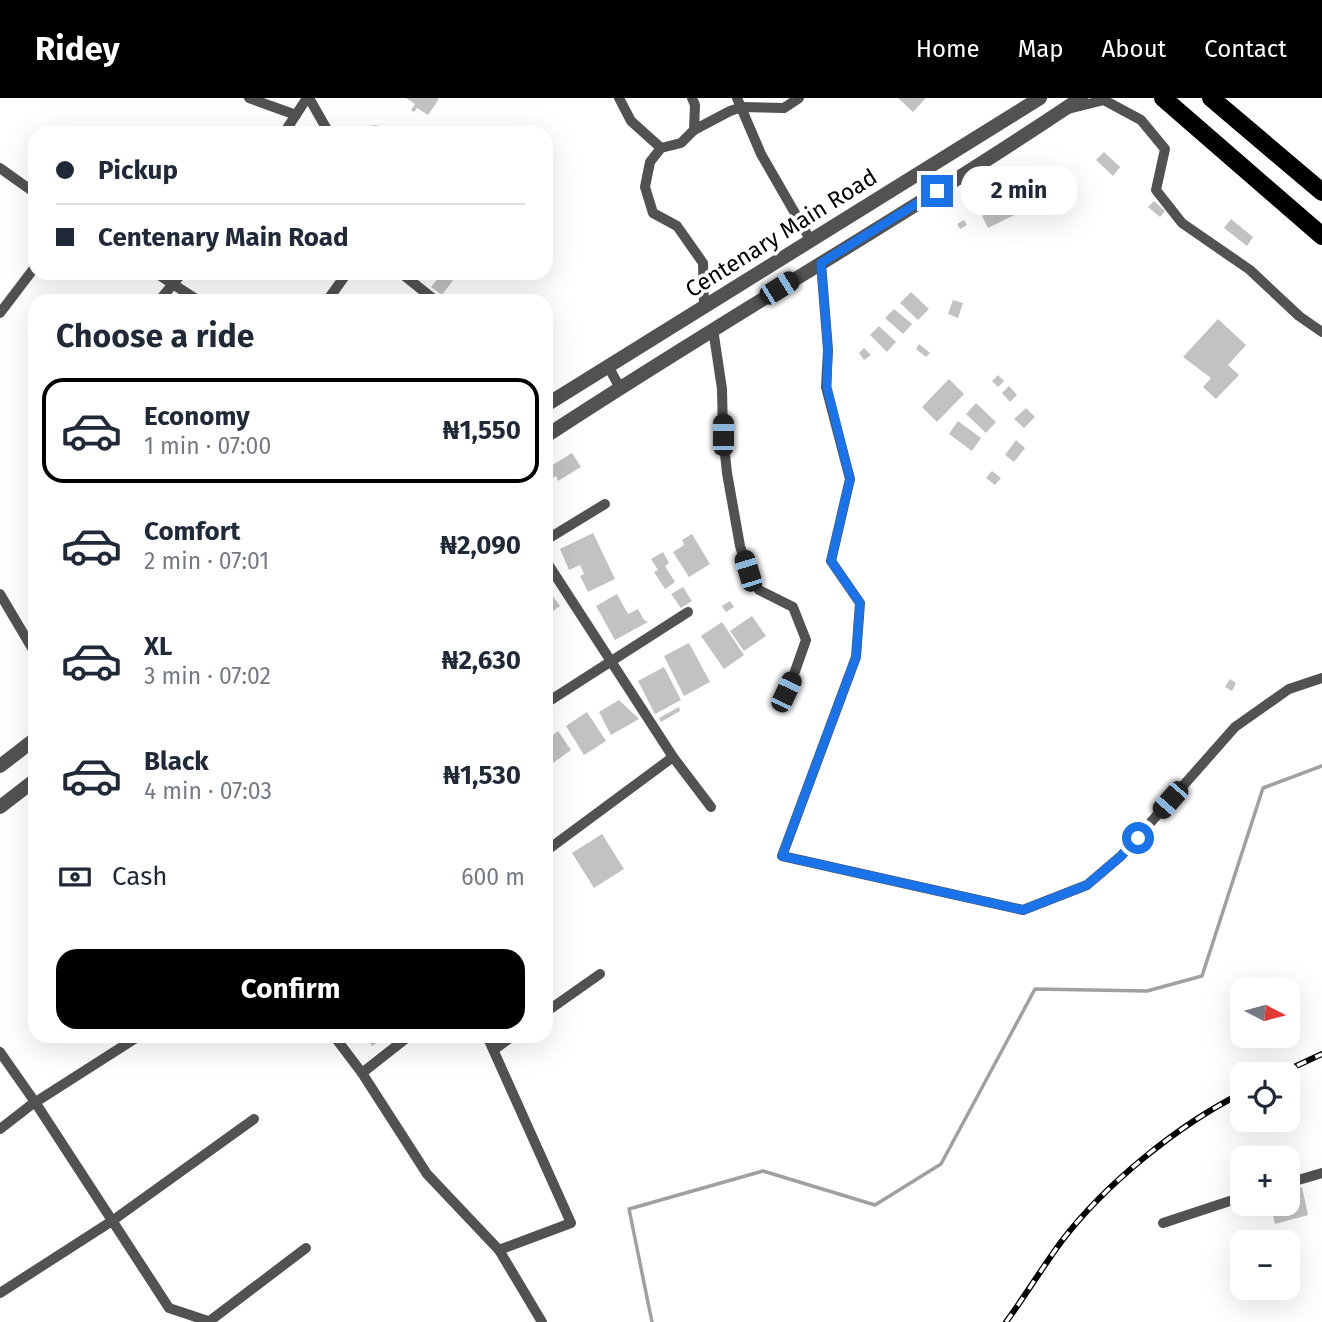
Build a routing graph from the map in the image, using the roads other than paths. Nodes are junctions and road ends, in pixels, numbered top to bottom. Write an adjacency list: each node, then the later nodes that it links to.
1 (249, 98): 12 (street)
2 (308, 98): 12 (street); 14 (street)
3 (619, 98): 16 (street)
4 (692, 98): 15 (street)
5 (799, 98): 10 (street)
6 (1040, 98): 21 (street, Centenary Main Road)
7 (1081, 98): 11 (street, Centenary Main Road)
8 (1163, 98): 20 (highway)
9 (1211, 98): 19 (highway)
10 (740, 102): 15 (street); 21 (street)
11 (1062, 110): 22 (street, Centenary Main Road); 34 (street)
12 (296, 115): 13 (street)
13 (289, 126)
14 (324, 126)
15 (694, 130): 16 (street)
16 (661, 148): 31 (street)
17 (0, 168): 18 (street)
18 (28, 188)
19 (1322, 192)
20 (1322, 236)
21 (811, 241): 31 (street, Centenary Main Road)
22 (821, 263): 33 (street, Centenary Main Road); 46 (street)
23 (28, 276): 32 (street)
24 (167, 280): 27 (street)
25 (176, 280): 27 (street)
26 (410, 280): 30 (street)
27 (173, 284): 28 (street); 29 (street)
28 (165, 294)
29 (188, 294)
30 (427, 294)
31 (704, 307): 35 (street, Centenary Main Road)
32 (0, 313)
33 (713, 329): 36 (street, Centenary Main Road); 48 (street)
34 (1322, 332)
35 (608, 366): 36 (street); 37 (street, Centenary Main Road)
36 (620, 388): 38 (street, Centenary Main Road)
37 (553, 401)
38 (553, 431)
39 (605, 504): 40 (street)
40 (553, 536)
41 (553, 572): 45 (street)
42 (0, 594): 44 (street)
43 (688, 612): 45 (street)
44 (28, 641)
45 (613, 662): 47 (street); 50 (street)
46 (1322, 678)
47 (553, 699)
48 (779, 706)
49 (28, 744): 51 (street)
50 (673, 757): 54 (street); 55 (street)
51 (0, 766)
52 (28, 785): 53 (street)
53 (0, 807)
54 (711, 807)
55 (553, 845)
56 (600, 974): 57 (street)
57 (553, 1008)
58 (128, 1043): 66 (street)
59 (339, 1043): 65 (street)
60 (400, 1043): 65 (street)
61 (491, 1043): 63 (street)
62 (503, 1043): 63 (street)
63 (495, 1049): 75 (street)
64 (0, 1052): 66 (street)
65 (362, 1073): 75 (street)
66 (35, 1102): 68 (street); 72 (street)
67 (254, 1119): 72 (street)
68 (0, 1129)
69 (1322, 1173): 70 (street)
70 (1300, 1179)
71 (1230, 1201): 73 (street)
72 (112, 1221): 76 (street); 77 (street)
73 (1163, 1223)
74 (306, 1248): 77 (street)
75 (499, 1250): 78 (street)
76 (0, 1293)
77 (211, 1321)
78 (542, 1322)

